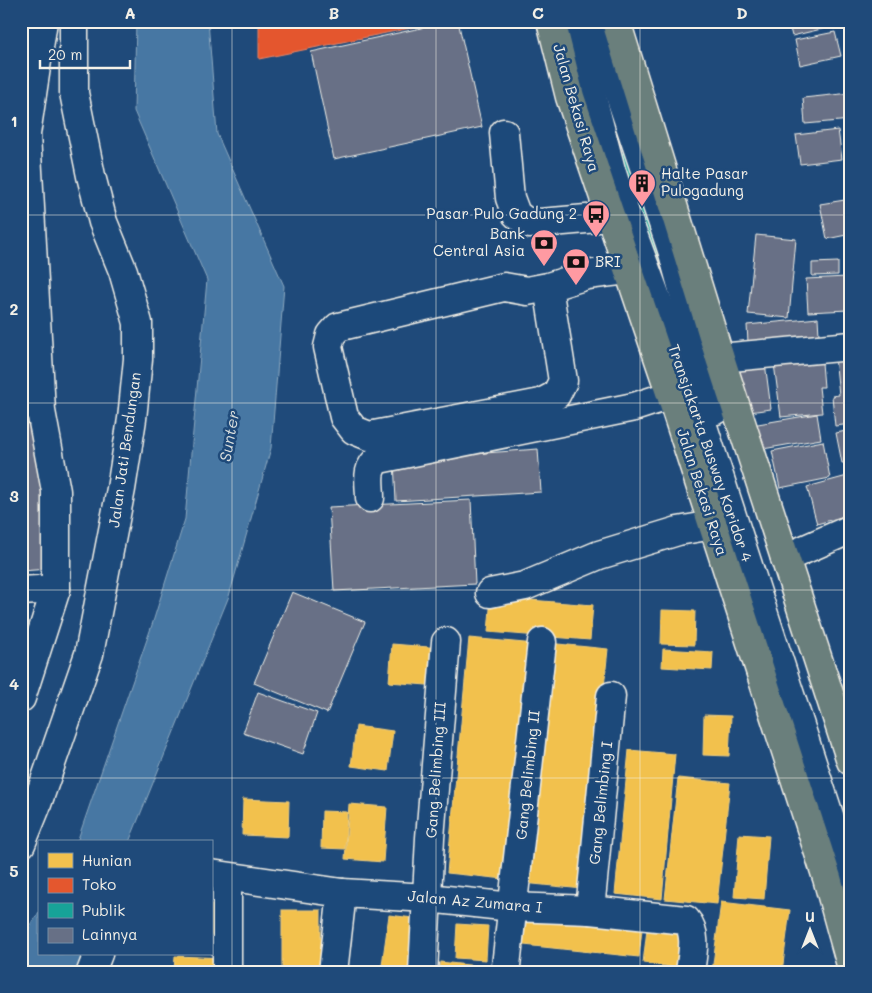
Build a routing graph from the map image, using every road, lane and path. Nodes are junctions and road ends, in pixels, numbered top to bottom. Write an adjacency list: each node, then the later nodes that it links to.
1 (43, 21): 8 (street)
2 (74, 21): 29 (street, Jalan Jati Bendungan)
3 (552, 21): 9 (main road, Jalan Bekasi Raya)
4 (572, 21): 31 (street, Transjakarta Busway Koridor 4)
5 (595, 21): 28 (street, Transjakarta Busway Koridor 4)
6 (616, 21): 13 (main road)
7 (504, 133): 9 (street)
8 (24, 134): 15 (street)
9 (609, 217): 10 (main road, Jalan Bekasi Raya)
10 (627, 270): 11 (street); 14 (main road, Jalan Bekasi Raya)
11 (548, 287): 11 (street)
12 (851, 346): 13 (street)
13 (720, 358): 19 (main road)
14 (671, 395): 16 (street); 17 (main road, Jalan Bekasi Raya)
15 (31, 414): 20 (street)
16 (370, 498)
17 (713, 525): 22 (street); 37 (main road, Jalan Bekasi Raya)
18 (851, 529): 19 (street)
19 (785, 558): 27 (main road)
20 (56, 589): 21 (street); 26 (street)
21 (21, 591)
22 (490, 593)
23 (446, 642): 33 (street, Gang Belimbing III)
24 (542, 642): 34 (street, Gang Belimbing II)
25 (611, 696): 35 (street, Gang Belimbing I)
26 (21, 698)
27 (851, 761)
28 (851, 823)
29 (21, 844)
30 (219, 876): 32 (street, Jalan Az Zumara I); 39 (street)
31 (851, 883)
32 (342, 893): 33 (street, Jalan Az Zumara I); 41 (street)
33 (428, 898): 34 (street, Jalan Az Zumara I); 42 (street, Gang Belimbing III)
34 (512, 907): 35 (street, Jalan Az Zumara I); 38 (street, Gang Belimbing II)
35 (590, 910): 43 (street, Jalan Az Zumara I)
36 (97, 956): 40 (street)
37 (851, 964)
38 (506, 966)
39 (227, 967)
40 (91, 972)
41 (333, 972)
42 (423, 972)
43 (690, 972)

